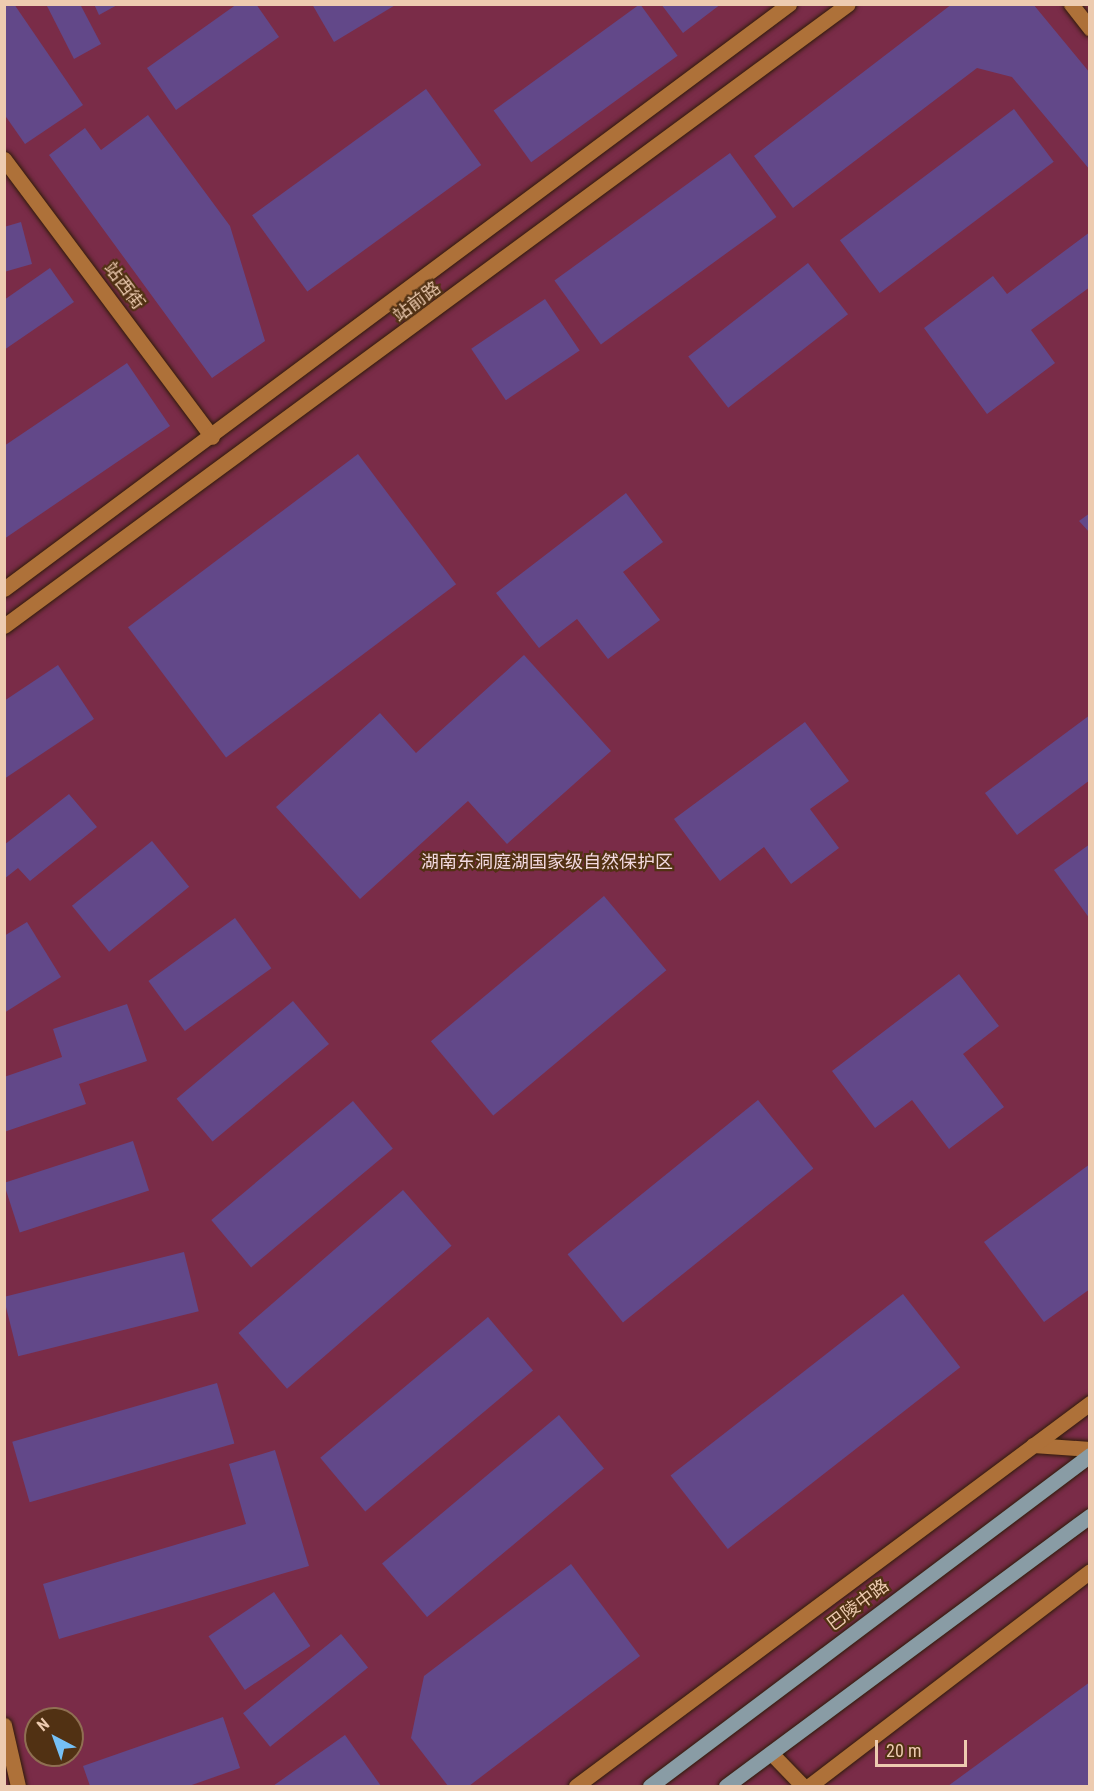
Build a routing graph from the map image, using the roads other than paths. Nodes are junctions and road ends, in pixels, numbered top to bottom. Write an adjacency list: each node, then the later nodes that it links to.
1 (789, 4): 6 (main road, 站前路)
2 (848, 4): 8 (main road, 站前路)
3 (1071, 4): 4 (main road)
4 (1089, 28)
5 (4, 159): 6 (main road, 站西街)
6 (212, 436): 7 (main road, 站前路)
7 (4, 590)
8 (4, 626)
9 (1089, 1403): 10 (main road)
10 (1033, 1445): 11 (main road); 18 (main road)
11 (1089, 1449)
12 (1089, 1455): 19 (main road, 巴陵中路)
13 (1089, 1516): 16 (main road)
14 (1089, 1571): 22 (main road)
15 (4, 1725): 17 (main road)
16 (771, 1753): 20 (main road); 21 (main road)
17 (18, 1786)
18 (576, 1786)
19 (650, 1786)
20 (726, 1786)
21 (803, 1786)
22 (809, 1786)

